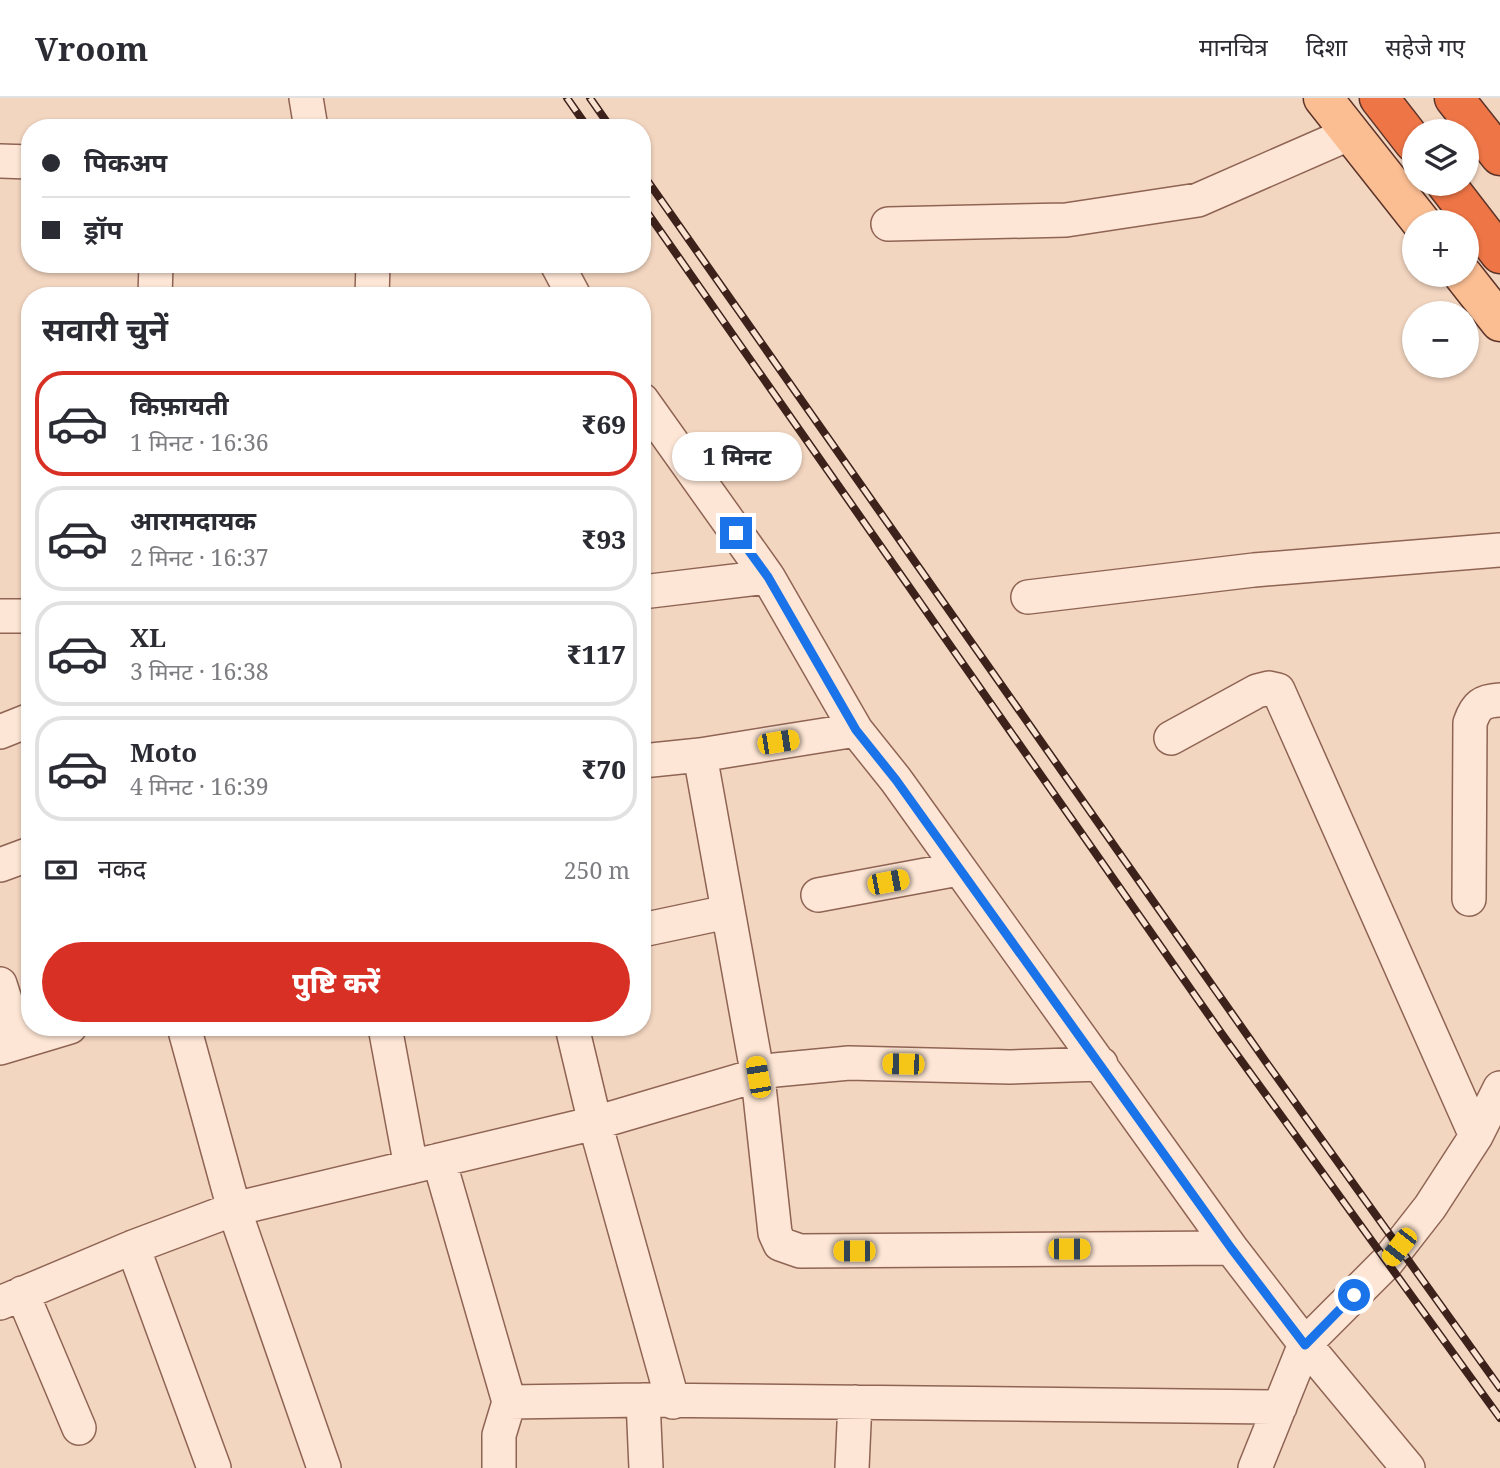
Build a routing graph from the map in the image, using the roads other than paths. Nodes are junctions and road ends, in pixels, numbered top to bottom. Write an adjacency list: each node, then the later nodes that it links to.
1 (306, 98): 5 (street)
2 (1323, 98): 7 (main road)
3 (1379, 98): 6 (highway)
4 (1454, 98): 8 (highway)
5 (310, 119)
6 (1402, 128)
7 (1351, 134): 12 (main road); 13 (street)
8 (1500, 156)
9 (0, 161): 10 (street)
10 (21, 162)
11 (1455, 196): 14 (highway)
12 (1411, 210)
13 (888, 224)
14 (1500, 254)
15 (1472, 287): 16 (main road)
16 (1500, 322)
17 (651, 413): 19 (street)
18 (1500, 550): 21 (street)
19 (768, 577): 20 (street); 26 (street)
20 (651, 591)
21 (1028, 597)
22 (0, 616): 23 (street)
23 (21, 616)
24 (1500, 700): 35 (street)
25 (21, 724): 27 (street)
26 (856, 730): 29 (street); 33 (street)
27 (0, 732)
28 (1171, 738): 48 (street)
29 (700, 755): 30 (street); 36 (street)
30 (651, 760)
31 (21, 857): 32 (street)
32 (0, 865)
33 (958, 869): 34 (street); 44 (street)
34 (818, 895)
35 (1469, 899)
36 (727, 912): 37 (street); 45 (street)
37 (651, 928)
38 (0, 984): 43 (street)
39 (37, 1036): 43 (street)
40 (186, 1036): 50 (street)
41 (387, 1036): 49 (street)
42 (574, 1036): 47 (street)
43 (9, 1044)
44 (1101, 1064): 45 (street); 52 (street)
45 (758, 1077): 47 (street); 52 (street)
46 (1500, 1088): 48 (street)
47 (595, 1123): 49 (street); 55 (street)
48 (1476, 1136): 54 (street)
49 (425, 1163): 50 (street); 56 (street)
50 (234, 1209): 51 (street); 62 (street)
51 (133, 1247): 53 (street); 61 (street)
52 (1231, 1248): 54 (street)
53 (11, 1298): 59 (street)
54 (1305, 1345): 58 (street); 60 (street)
55 (658, 1401): 56 (street); 57 (street); 64 (street)
56 (509, 1402): 63 (street)
57 (855, 1402): 58 (street); 65 (street)
58 (1280, 1407): 66 (street)
59 (79, 1428)
60 (1399, 1463)
61 (215, 1468)
62 (324, 1468)
63 (499, 1468)
64 (646, 1468)
65 (852, 1468)
66 (1255, 1468)

